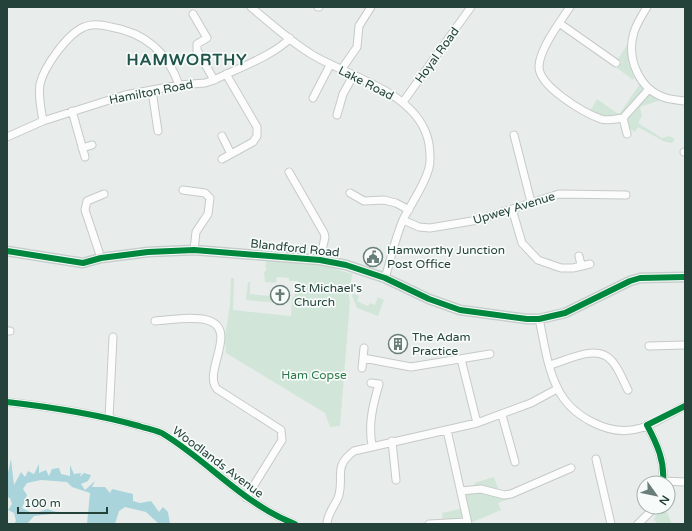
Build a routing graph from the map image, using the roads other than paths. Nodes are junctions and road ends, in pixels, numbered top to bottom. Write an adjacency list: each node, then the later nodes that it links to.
1 (251, 7): 8 (street, Lake Road)
2 (371, 7): 11 (street)
3 (471, 7): 20 (street, Hoyal Road)
4 (570, 7): 7 (street)
5 (647, 7): 16 (street)
6 (193, 14): 14 (street)
7 (559, 23): 9 (street); 23 (street)
8 (290, 38): 10 (street, Lake Road); 12 (street, Hamilton Road)
9 (616, 63)
10 (330, 65): 11 (street, Lake Road); 18 (street)
11 (341, 70): 13 (street, Lake Road)
12 (226, 74): 14 (street, Hamilton Road); 32 (street)
13 (353, 76): 20 (street, Lake Road); 22 (street)
14 (214, 80): 15 (street, Hamilton Road)
15 (179, 85): 17 (street, Hamilton Road); 24 (street)
16 (649, 89): 19 (street); 23 (street)
17 (152, 91): 21 (street, Hamilton Road); 25 (street)
18 (313, 98)
19 (685, 101)
20 (403, 102): 42 (street, Lake Road)
21 (72, 111): 24 (street, Hamilton Road); 31 (street)
22 (337, 115)
23 (623, 118): 26 (street)
24 (43, 121): 29 (street, Hamilton Road)
25 (158, 131)
26 (627, 134)
27 (513, 135): 40 (street)
28 (222, 136): 32 (street)
29 (7, 137)
30 (92, 145): 31 (street)
31 (82, 148): 33 (street)
32 (230, 152): 34 (street)
33 (85, 157)
34 (222, 159)
35 (289, 172): 48 (street)
36 (183, 190): 44 (street)
37 (350, 193): 42 (street)
38 (104, 194): 47 (street)
39 (626, 195): 40 (street, Upwey Avenue)
40 (531, 202): 41 (street, Upwey Avenue)
41 (512, 209): 43 (street, Upwey Avenue); 50 (street)
42 (409, 210): 43 (street, Lake Road)
43 (403, 220): 52 (street, Lake Road)
44 (194, 250): 47 (main road, Blandford Road); 48 (main road, Blandford Road)
45 (7, 251): 47 (main road, Blandford Road)
46 (579, 256): 50 (street)
47 (101, 258)
48 (320, 260): 52 (main road, Blandford Road)
49 (590, 264): 50 (street)
50 (580, 265)
51 (685, 277): 53 (main road, Blandford Road)
52 (385, 278): 53 (main road, Blandford Road)
53 (539, 319): 62 (street)
54 (155, 321): 82 (street)
55 (113, 337): 70 (street)
56 (685, 345): 57 (street)
57 (649, 346)
58 (364, 348): 60 (street)
59 (490, 354): 61 (street)
60 (363, 358): 61 (street); 63 (street)
61 (461, 359): 71 (street)
62 (550, 365): 65 (street); 66 (street)
63 (362, 368)
64 (371, 383): 75 (street)
65 (624, 387)
66 (558, 389): 69 (street); 72 (street)
67 (7, 402): 70 (street, Woodlands Avenue)
68 (685, 406): 72 (street)
69 (502, 415): 71 (street); 77 (street)
70 (109, 418): 82 (street, Woodlands Avenue)
71 (477, 423): 73 (street)
72 (647, 425): 79 (street)
73 (447, 430): 74 (street); 81 (street)
74 (392, 441): 75 (street); 80 (street)
75 (372, 446): 86 (street)
76 (596, 459): 88 (street)
77 (515, 462)
78 (570, 468): 81 (street)
79 (664, 475)
80 (396, 480)
81 (461, 491): 84 (street)
82 (246, 498): 85 (street, Woodlands Avenue)
83 (648, 515): 89 (street)
84 (468, 523): 87 (street)
85 (295, 524)
86 (328, 524)
87 (429, 524)
88 (611, 524)
89 (638, 524)

